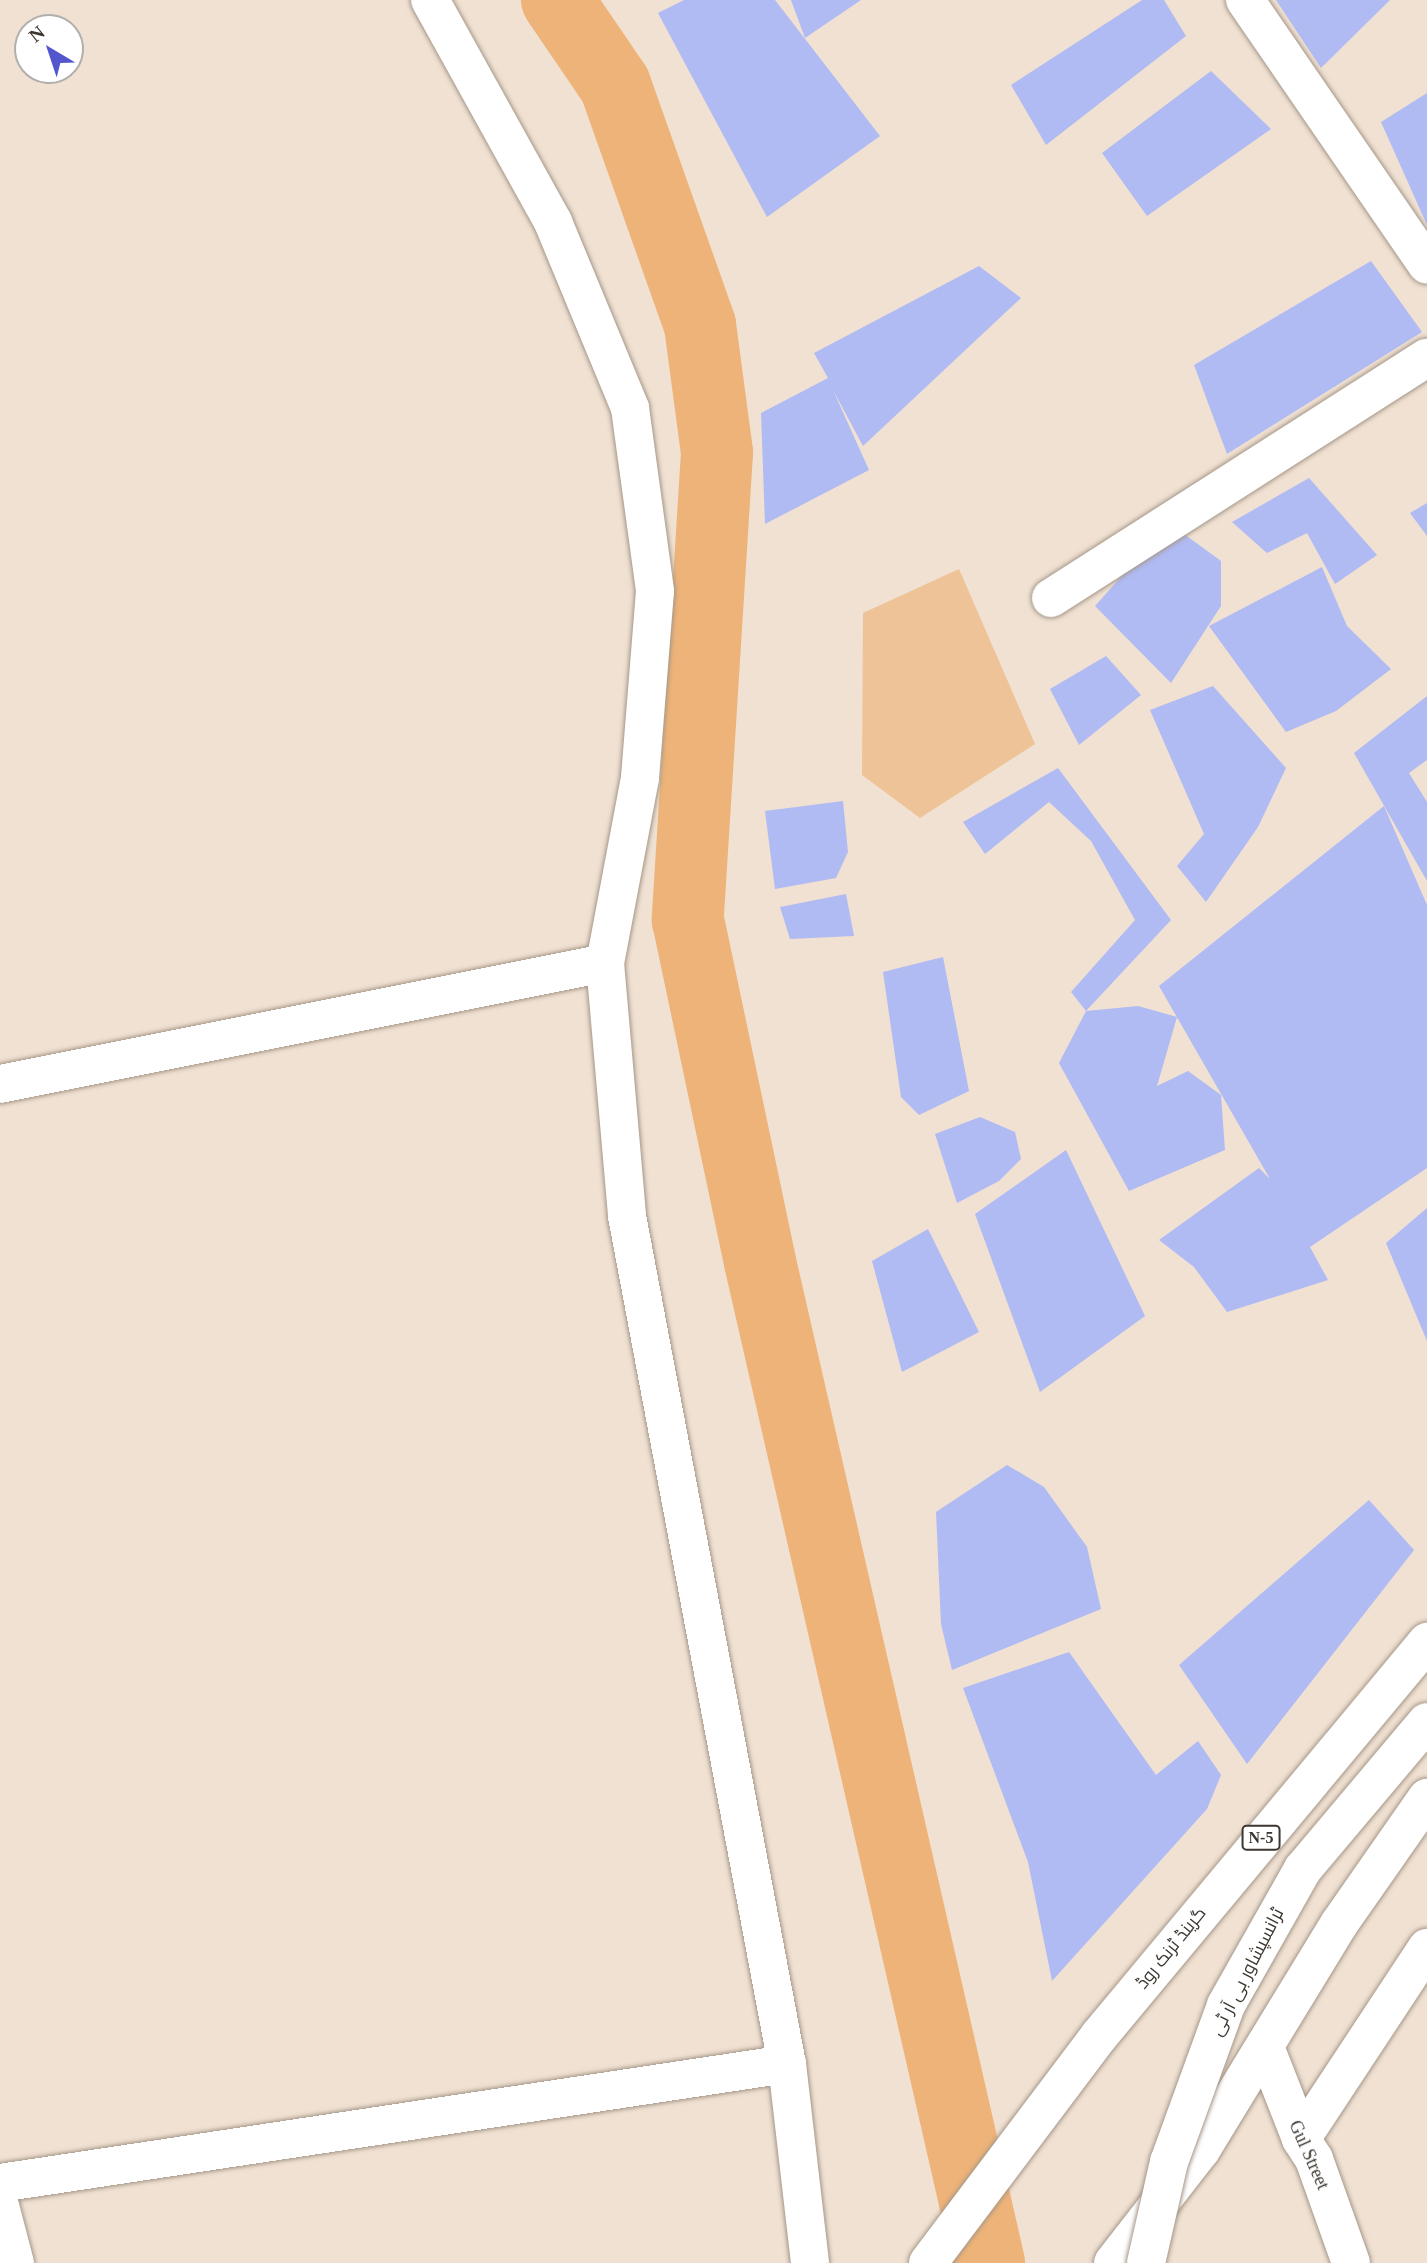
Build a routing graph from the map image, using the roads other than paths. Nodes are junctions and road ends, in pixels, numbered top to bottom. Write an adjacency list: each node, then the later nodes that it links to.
1 (430, 0): 6 (main road)
2 (1245, 0): 3 (main road)
3 (1427, 265)
4 (1427, 358): 5 (main road)
5 (1051, 598)
6 (605, 963): 7 (main road); 13 (main road)
7 (0, 1084)
8 (1427, 1642): 19 (main road, گرینڈ ٹرنک روڈ / N-5)
9 (1427, 1722): 21 (main road, ٹرانسپشاور بی آر ٹی, bridge)
10 (1427, 1798): 12 (main road)
11 (1427, 1948): 14 (main road)
12 (1265, 2047): 14 (main road, Gul Street); 20 (main road, bridge)
13 (787, 2064): 15 (main road); 18 (main road)
14 (1301, 2139): 22 (main road, Gul Street)
15 (0, 2183)
16 (0, 2206): 17 (main road)
17 (15, 2263)
18 (810, 2263)
19 (928, 2263)
20 (1113, 2263)
21 (1146, 2263)
22 (1351, 2263)

